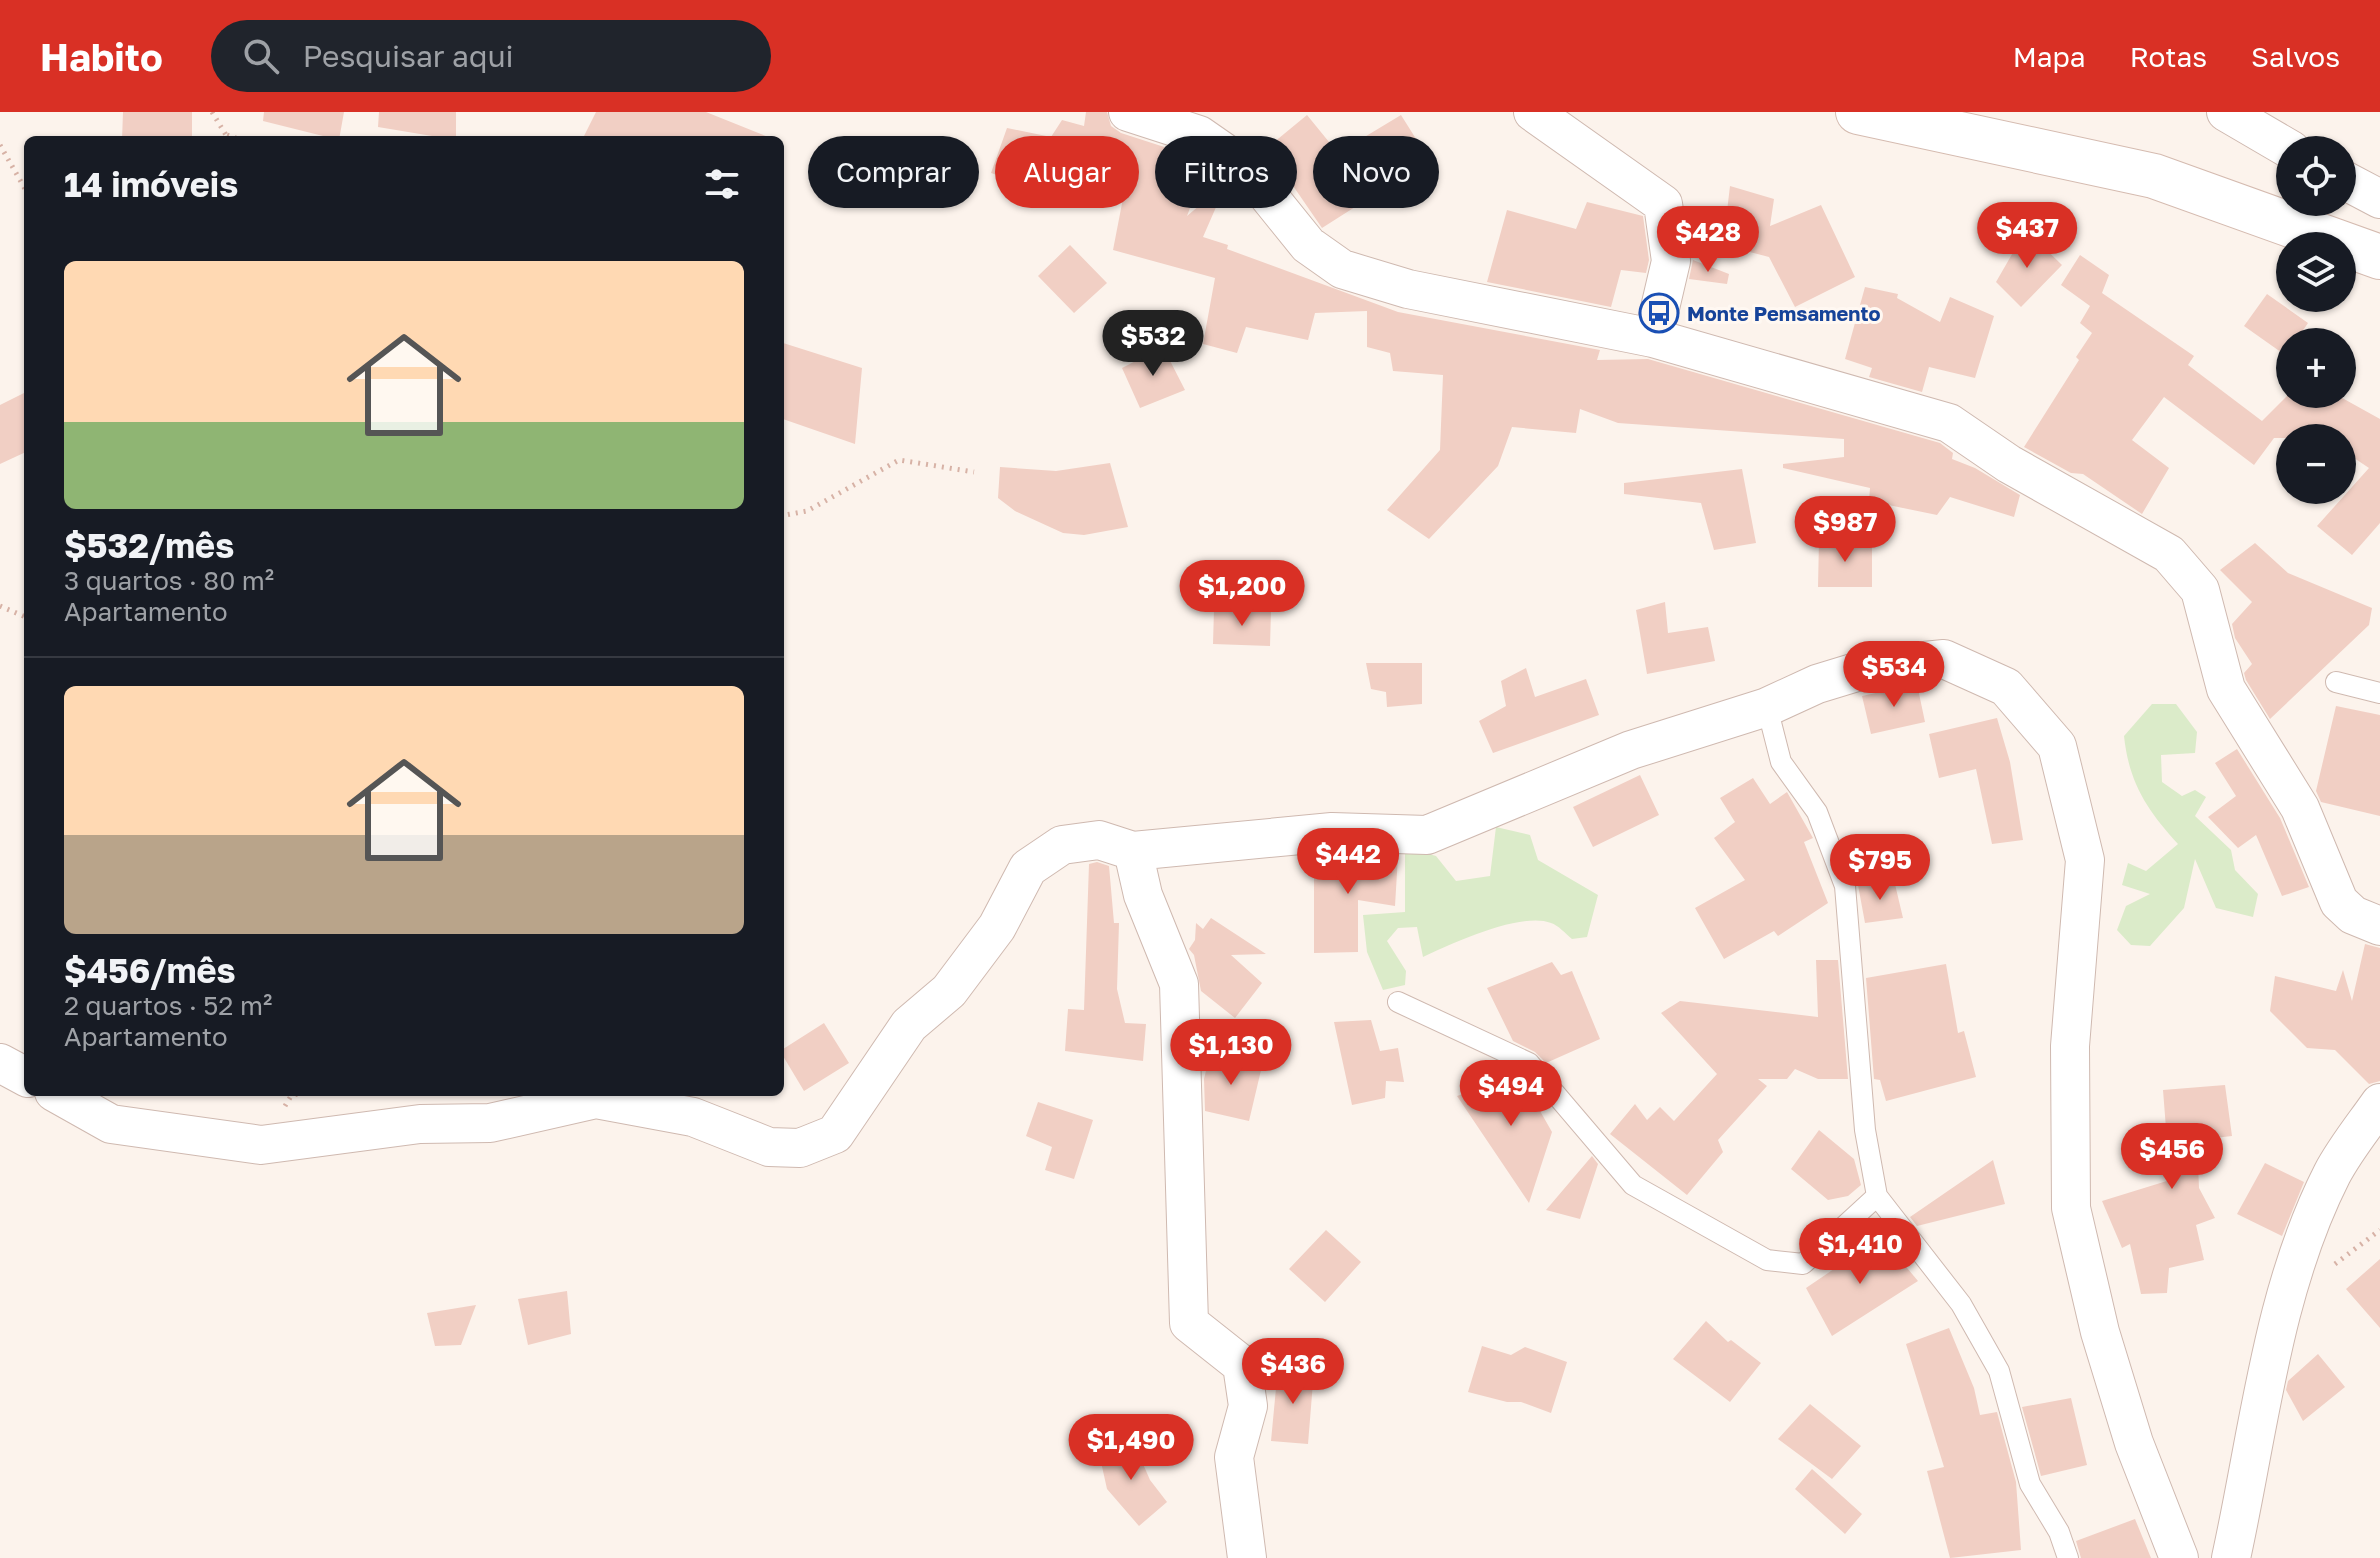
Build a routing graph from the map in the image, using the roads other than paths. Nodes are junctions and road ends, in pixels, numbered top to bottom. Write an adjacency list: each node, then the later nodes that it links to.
1 (1128, 112): 10 (street)
2 (1533, 112): 9 (street)
3 (1858, 112): 8 (street)
4 (2226, 112): 5 (street)
5 (2276, 141)
6 (2356, 186): 7 (street)
7 (2380, 199)
8 (2380, 257)
9 (1662, 300): 10 (lane); 11 (street)
10 (1616, 330): 11 (street)
11 (1653, 338): 16 (street)
12 (2336, 682): 13 (lane)
13 (2380, 693)
14 (1767, 707): 15 (street); 22 (lane); 25 (street)
15 (1133, 851): 20 (street); 23 (street)
16 (2380, 926)
17 (1398, 1002): 22 (lane)
18 (0, 1063): 19 (street)
19 (24, 1076)
20 (61, 1096)
21 (2380, 1103): 26 (street)
22 (1877, 1196): 24 (lane)
23 (1247, 1558)
24 (2068, 1558)
25 (2179, 1558)
26 (2231, 1558)

